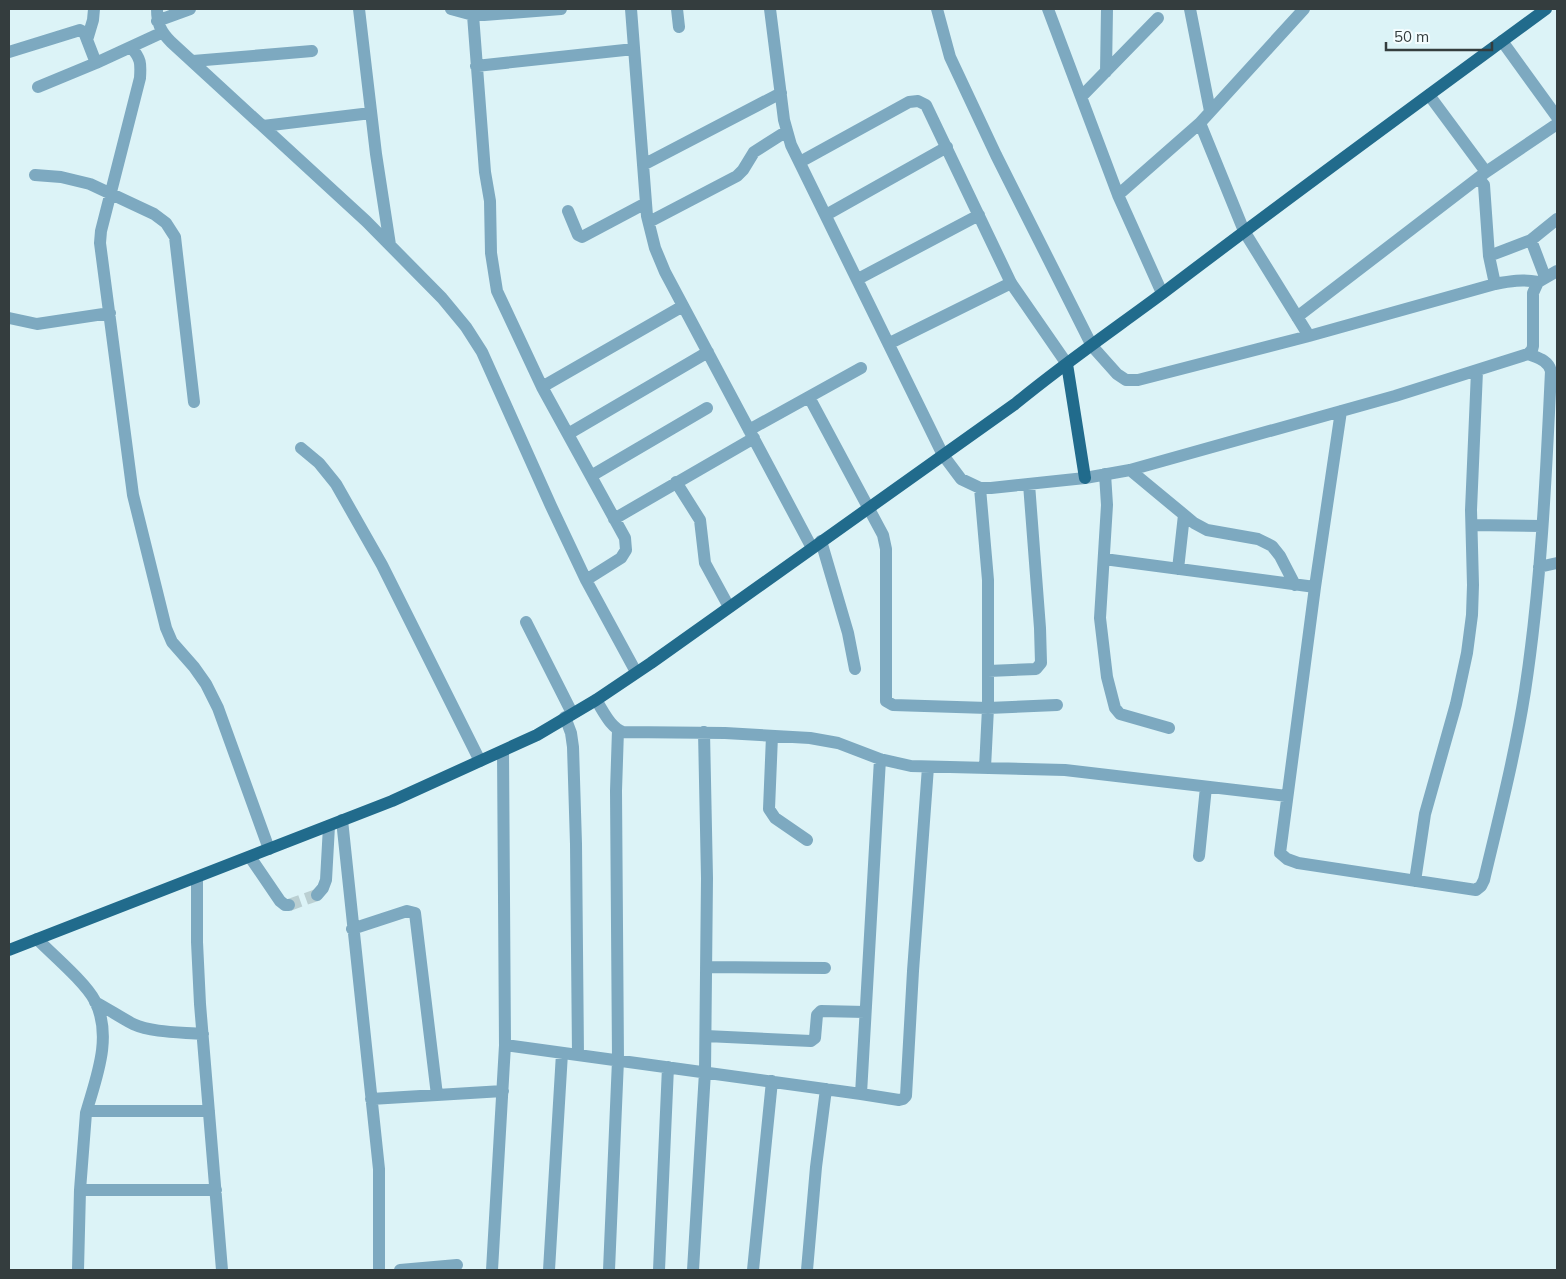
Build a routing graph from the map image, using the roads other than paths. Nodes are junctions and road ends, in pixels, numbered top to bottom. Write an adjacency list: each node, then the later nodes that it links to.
1 (94, 9): 20 (street)
2 (190, 9): 18 (street)
3 (359, 9): 35 (street)
4 (451, 9): 15 (street)
5 (561, 9): 15 (street)
6 (631, 9): 23 (street)
7 (677, 9): 19 (street)
8 (770, 9): 31 (street)
9 (937, 9): 70 (street)
10 (1048, 9): 33 (street)
11 (1106, 9): 29 (street)
12 (1190, 9): 34 (street)
13 (1304, 9): 16 (street)
14 (1546, 9): 21 (main road)
15 (473, 15): 28 (street)
16 (1293, 15): 34 (street)
17 (1158, 18): 29 (street)
18 (159, 21): 22 (street); 26 (street)
19 (679, 27)
20 (87, 40): 25 (street); 27 (street)
21 (1502, 41): 32 (main road); 36 (street)
22 (131, 47): 27 (street); 46 (street)
23 (634, 49): 28 (street); 43 (street)
24 (312, 51): 26 (street)
25 (9, 52)
26 (193, 61): 39 (street)
27 (96, 63): 30 (street)
28 (476, 66): 76 (street)
29 (1106, 72): 33 (street)
30 (38, 87)
31 (781, 93): 40 (street); 43 (street)
32 (1429, 95): 45 (street); 54 (main road)
33 (1081, 97): 47 (street)
34 (1210, 111): 37 (street)
35 (372, 113): 39 (street); 56 (street)
36 (1557, 117)
37 (1200, 123): 47 (street); 54 (street)
38 (1557, 124): 45 (street)
39 (264, 126): 56 (street)
40 (787, 131): 42 (street); 53 (street)
41 (947, 147): 42 (street); 50 (street); 51 (street)
42 (800, 162): 50 (street)
43 (643, 165): 48 (street)
44 (35, 175): 46 (street)
45 (1482, 175): 57 (street); 66 (street)
46 (110, 194): 65 (street); 78 (street)
47 (1118, 195): 63 (street)
48 (646, 202): 49 (street); 53 (street)
49 (568, 211)
50 (826, 215): 59 (street)
51 (980, 215): 59 (street); 61 (street)
52 (1557, 219): 55 (street)
53 (649, 222): 64 (street)
54 (1244, 231): 63 (main road); 66 (street)
55 (1531, 240): 57 (street); 60 (street)
56 (390, 245): 104 (street)
57 (1489, 256): 62 (street)
58 (1557, 272): 60 (street)
59 (858, 280): 69 (street)
60 (1542, 280): 62 (street); 72 (street)
61 (1011, 283): 69 (street); 73 (street)
62 (1495, 284): 68 (street)
63 (1162, 293): 70 (main road)
64 (684, 306): 71 (street); 76 (street)
65 (110, 313): 67 (street); 130 (street)
66 (1297, 317): 68 (street)
67 (9, 318)
68 (1309, 336): 70 (street)
69 (890, 343): 84 (street)
70 (1092, 346): 73 (main road)
71 (708, 352): 81 (street); 82 (street)
72 (1528, 354): 75 (street); 93 (street)
73 (1066, 364): 84 (main road); 88 (main road)
74 (861, 368): 77 (street)
75 (1477, 371): 80 (street); 97 (street)
76 (542, 387): 81 (street)
77 (809, 397): 82 (street); 94 (street)
78 (194, 402)
79 (707, 408): 87 (street)
80 (1341, 411): 85 (street); 106 (street)
81 (568, 434): 87 (street)
82 (752, 434): 89 (street); 99 (street)
83 (301, 448): 122 (street)
84 (943, 455): 91 (street); 94 (main road)
85 (1130, 470): 86 (street); 95 (street)
86 (1105, 474): 88 (street); 100 (street)
87 (591, 476): 96 (street)
88 (1084, 478): 90 (street)
89 (676, 482): 96 (street); 107 (street)
90 (1028, 484): 91 (street); 110 (street)
91 (980, 488): 110 (street)
92 (1557, 501): 93 (street)
93 (1544, 505): 98 (street)
94 (869, 507): 99 (main road); 114 (street)
95 (1184, 516): 103 (street); 105 (street)
96 (614, 519): 104 (street)
97 (1472, 524): 98 (street); 134 (street)
98 (1542, 526): 102 (street)
99 (816, 544): 107 (main road); 109 (street)
100 (1104, 559): 103 (street); 116 (street)
101 (1557, 563): 102 (street)
102 (1539, 567): 134 (street)
103 (1178, 569): 105 (street)
104 (586, 580): 111 (street)
105 (1295, 584): 106 (street)
106 (1315, 586): 126 (street)
107 (729, 607): 111 (main road)
108 (526, 622): 115 (street)
109 (855, 669)
110 (988, 671): 114 (street)
111 (636, 672): 112 (main road)
112 (596, 700): 115 (main road); 117 (street)
113 (1057, 705): 114 (street)
114 (988, 708): 124 (street)
115 (569, 715): 120 (main road); 148 (street)
116 (1169, 728)
117 (618, 730): 118 (street); 149 (street)
118 (704, 732): 119 (street); 140 (street)
119 (772, 736): 121 (street); 129 (street)
120 (503, 751): 122 (main road); 146 (street)
121 (880, 759): 123 (street); 143 (street)
122 (480, 761): 127 (main road)
123 (928, 767): 124 (street); 155 (street)
124 (985, 768): 125 (street)
125 (1206, 787): 126 (street); 131 (street)
126 (1287, 796): 134 (street)
127 (342, 820): 128 (main road); 137 (street)
128 (329, 826): 130 (main road); 135 (street)
129 (807, 840)
130 (269, 849): 132 (main road)
131 (1199, 856)
132 (250, 857): 133 (main road); 136 (street)
133 (197, 877): 138 (main road); 144 (street)
134 (1415, 881)
135 (317, 895)
136 (289, 906)
137 (352, 929): 156 (street); 157 (street)
138 (37, 939): 139 (main road); 142 (street)
139 (9, 950)
140 (706, 967): 141 (street); 145 (street)
141 (825, 968)
142 (95, 1002): 144 (street); 159 (street)
143 (865, 1012): 145 (street); 155 (street)
144 (202, 1034): 158 (street)
145 (706, 1036): 151 (street)
146 (505, 1046): 147 (street); 154 (street)
147 (562, 1053): 148 (street); 168 (street)
148 (578, 1055): 149 (street)
149 (618, 1060): 150 (street); 169 (street)
150 (668, 1067): 151 (street); 170 (street)
151 (705, 1072): 152 (street); 171 (street)
152 (772, 1082): 153 (street); 172 (street)
153 (826, 1089): 155 (street); 173 (street)
154 (503, 1091): 156 (street); 167 (street)
155 (860, 1094)
156 (436, 1095): 157 (street)
157 (371, 1099): 165 (street)
158 (209, 1111): 159 (street); 161 (street)
159 (86, 1113): 160 (street)
160 (80, 1190): 161 (street); 163 (street)
161 (216, 1190): 164 (street)
162 (457, 1265): 166 (street)
163 (78, 1270)
164 (222, 1270)
165 (379, 1270)
166 (400, 1270)
167 (492, 1270)
168 (549, 1270)
169 (609, 1270)
170 (659, 1270)
171 (693, 1270)
172 (752, 1270)
173 (807, 1270)

